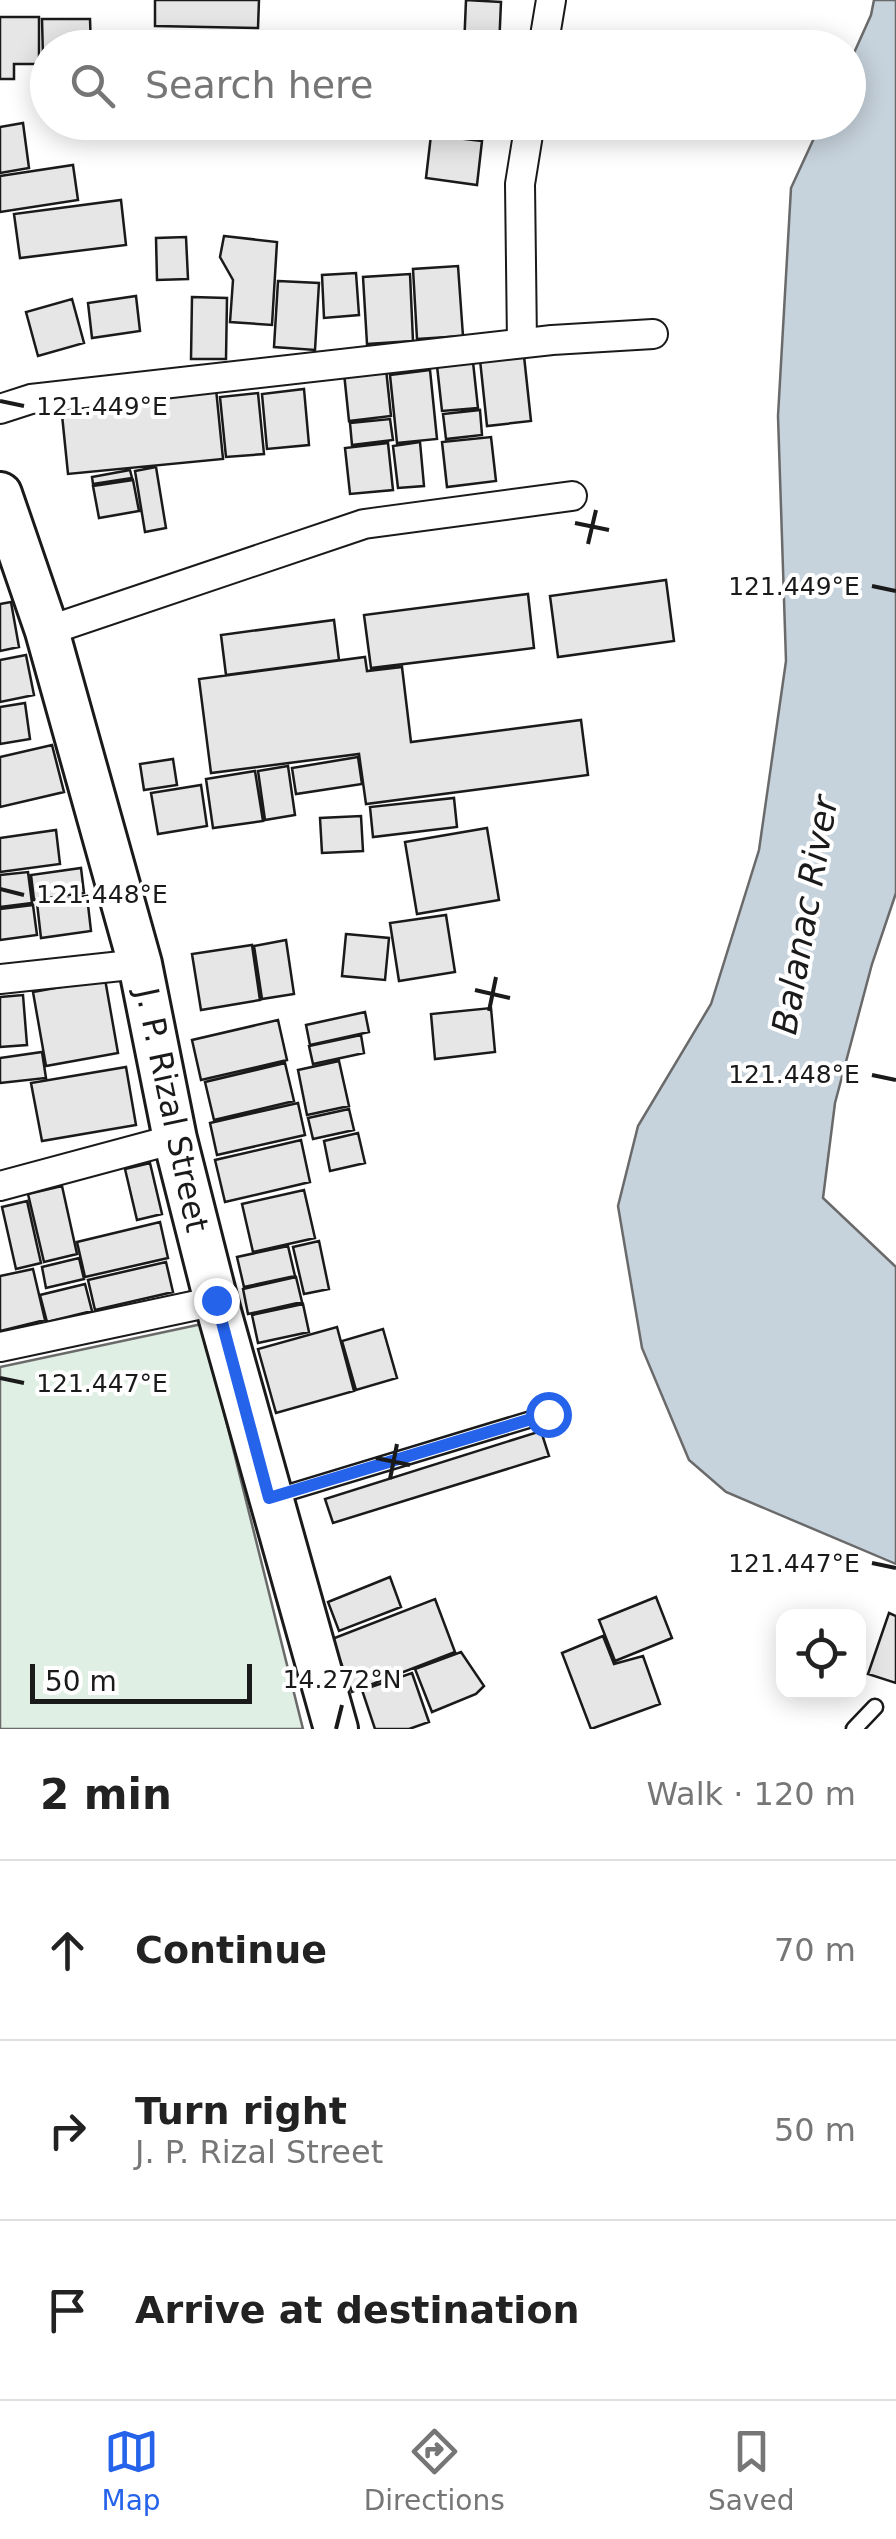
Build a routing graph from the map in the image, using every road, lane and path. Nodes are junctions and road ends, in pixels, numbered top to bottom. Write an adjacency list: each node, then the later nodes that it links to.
1 (550, 0): 2 (street)
2 (545, 30)
3 (527, 140): 5 (street)
4 (654, 334): 5 (street)
5 (522, 344): 6 (street)
6 (0, 408)
7 (0, 494): 9 (main road, J. P. Rizal Street)
8 (572, 496): 9 (street)
9 (46, 631): 10 (main road, J. P. Rizal Street)
10 (140, 964): 11 (street); 12 (main road, J. P. Rizal Street)
11 (0, 979)
12 (175, 1139): 13 (street); 14 (main road, J. P. Rizal Street)
13 (0, 1186)
14 (216, 1300): 15 (street); 17 (main road, J. P. Rizal Street)
15 (0, 1347)
16 (548, 1414): 17 (lane)
17 (269, 1498): 19 (main road, J. P. Rizal Street)
18 (875, 1707): 20 (lane)
19 (336, 1729)
20 (854, 1729)

